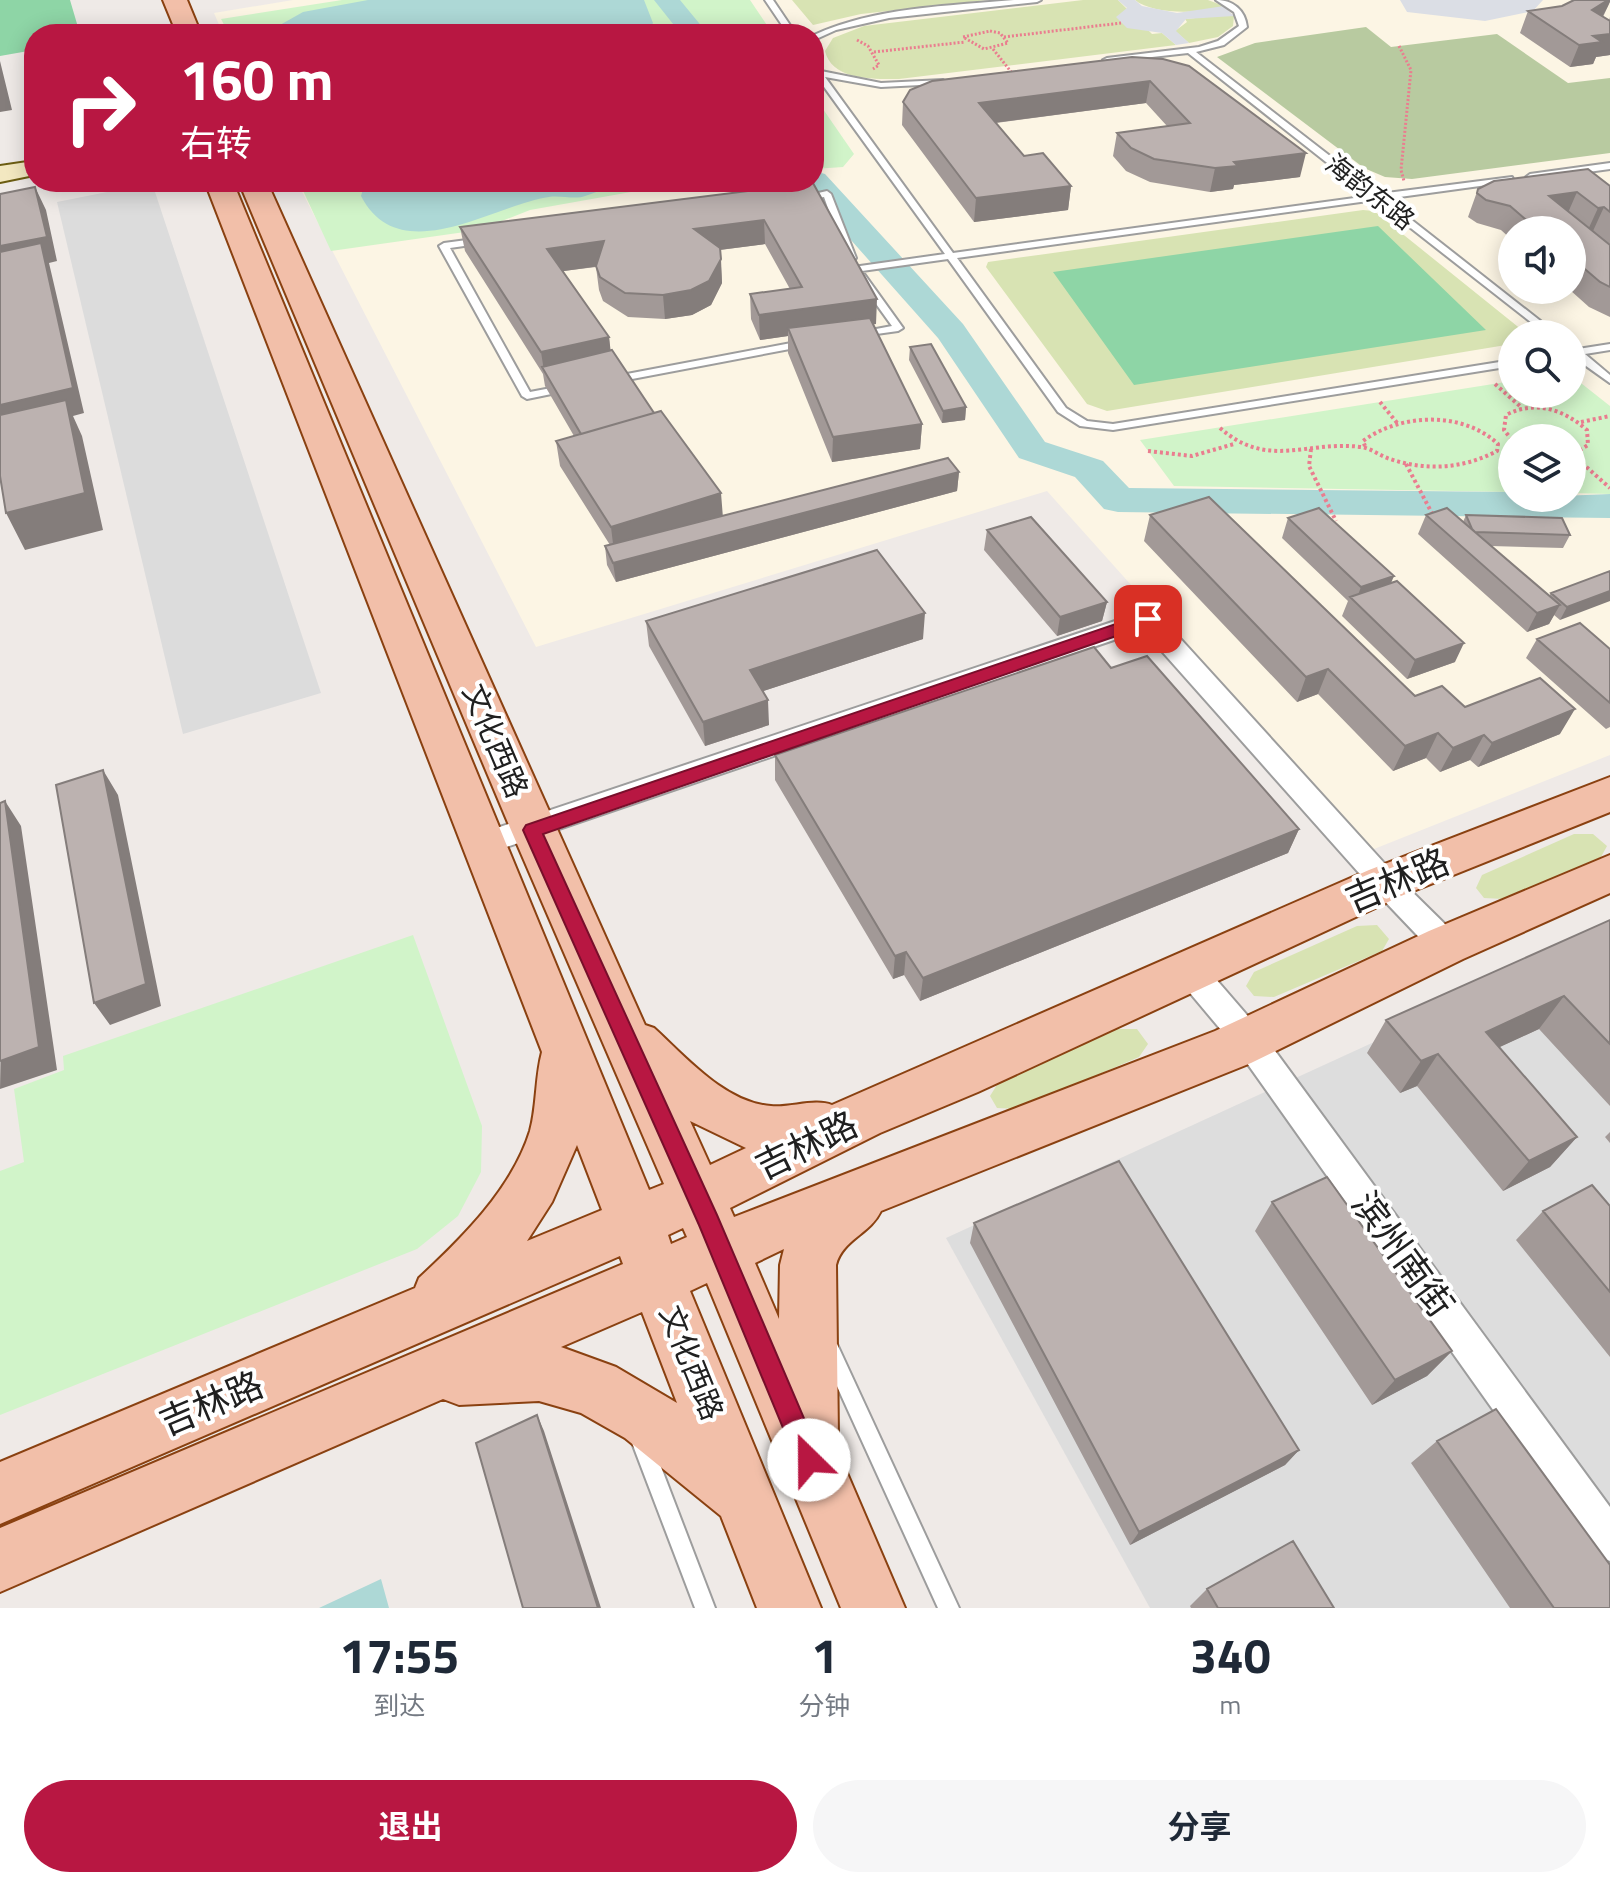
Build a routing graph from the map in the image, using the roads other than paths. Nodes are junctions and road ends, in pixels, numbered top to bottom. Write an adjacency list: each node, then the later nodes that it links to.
1 (175, 0): 5 (main road)
2 (769, 0): 6 (lane)
3 (1037, 0): 7 (lane)
4 (1220, 0): 8 (lane)
5 (185, 24)
6 (785, 24)
7 (824, 31)
8 (1189, 50): 9 (lane); 18 (lane, 海韵东路)
9 (1102, 61)
10 (824, 73): 11 (lane)
11 (1012, 73)
12 (824, 81): 21 (lane)
13 (1610, 166): 18 (lane)
14 (24, 170): 15 (main road)
15 (0, 174)
16 (230, 192): 35 (main road, 文化西路)
17 (231, 192): 34 (main road, 文化西路)
18 (1377, 198): 21 (lane); 23 (lane, 海韵东路)
19 (781, 200): 22 (lane)
20 (490, 240): 32 (lane)
21 (955, 256): 22 (lane); 29 (lane)
22 (856, 269): 24 (lane)
23 (1534, 320)
24 (840, 338)
25 (826, 340): 31 (lane)
26 (1610, 347): 27 (lane)
27 (1586, 350)
28 (1586, 362): 30 (lane)
29 (1498, 365)
30 (1610, 380)
31 (603, 382)
32 (572, 387)
33 (1610, 794): 37 (main road, 吉林路)
34 (533, 830): 35 (street); 37 (street); 40 (main road, 文化西路)
35 (483, 844): 42 (main road, 文化西路)
36 (1610, 873): 38 (main road, 吉林路)
37 (1385, 883): 38 (street); 39 (main road, 吉林路)
38 (1446, 945): 41 (main road, 吉林路)
39 (1191, 972): 41 (street, 滨州南街); 43 (main road, 吉林路)
40 (624, 1034): 43 (main road); 45 (main road, 文化西路)
41 (1248, 1039): 44 (main road, 吉林路); 56 (street, 滨州南街)
42 (566, 1052): 46 (main road, 文化西路); 50 (main road)
43 (862, 1116): 45 (main road, 吉林路)
44 (888, 1183): 47 (main road, 吉林路); 49 (main road)
45 (697, 1196): 46 (main road, 吉林路); 47 (main road, 文化西路)
46 (635, 1222): 48 (main road, 文化西路); 50 (main road, 吉林路)
47 (721, 1250): 48 (main road, 吉林路); 53 (main road, 文化西路)
48 (657, 1278): 51 (main road, 吉林路); 55 (main road, 文化西路)
49 (807, 1300): 53 (main road); 61 (lane)
50 (425, 1312): 54 (main road, 吉林路)
51 (428, 1378): 52 (main road); 57 (main road, 吉林路)
52 (628, 1406): 55 (main road); 58 (lane)
53 (809, 1460): 60 (main road, 文化西路)
54 (0, 1493)
55 (746, 1500): 59 (main road, 文化西路)
56 (1610, 1541)
57 (0, 1560)
58 (705, 1608)
59 (789, 1608)
60 (873, 1608)
61 (949, 1608)

